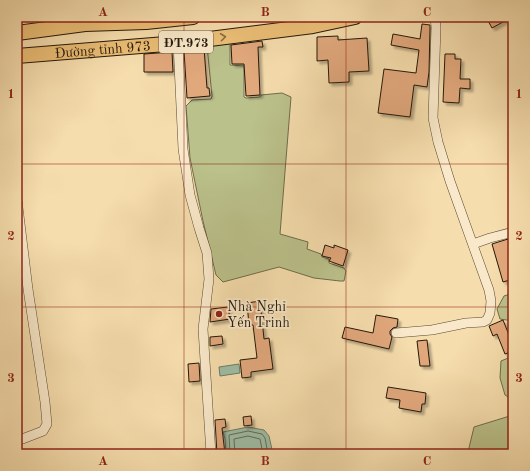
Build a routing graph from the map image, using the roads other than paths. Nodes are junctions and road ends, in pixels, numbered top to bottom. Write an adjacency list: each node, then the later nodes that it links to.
1 (193, 17): 5 (main road, Đường tỉnh 973 / ĐT.973)
2 (355, 17): 7 (main road, Đường tỉnh 973 / ĐT.973, one-way to 2)
3 (435, 17): 11 (street)
4 (85, 20): 5 (main road, Đường tỉnh 973 / ĐT.973); 6 (main road, Đường tỉnh 973 / ĐT.973)
5 (146, 20)
6 (17, 33)
7 (178, 43): 8 (main road, Đường tỉnh 973 / ĐT.973); 14 (street)
8 (17, 56)
9 (17, 199): 13 (street)
10 (513, 232): 11 (street)
11 (473, 244): 12 (street)
12 (396, 333)
13 (17, 441)
14 (211, 454)

